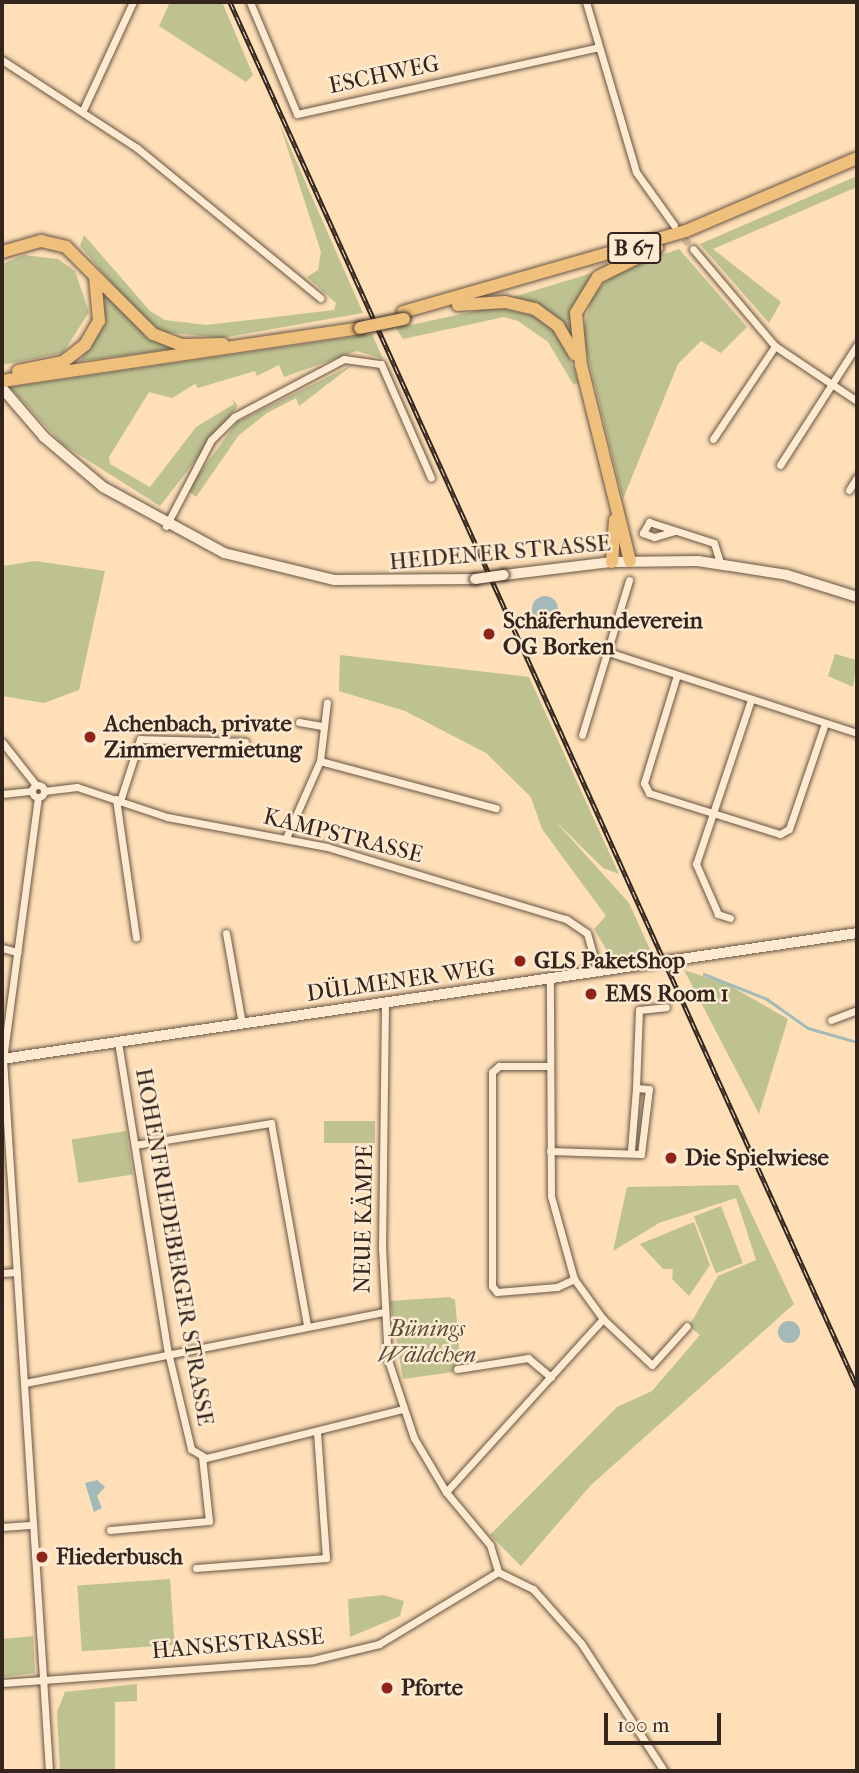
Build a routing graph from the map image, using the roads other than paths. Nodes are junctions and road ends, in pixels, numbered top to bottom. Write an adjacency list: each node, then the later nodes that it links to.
1 (133, 2): 6 (street)
2 (250, 2): 4 (street, ESCHWEG)
3 (586, 2): 4 (street)
4 (598, 47): 9 (street)
5 (2, 60): 6 (street)
6 (83, 110): 14 (street)
7 (857, 158): 16 (highway, B 67)
8 (857, 166): 10 (highway, B 67)
9 (674, 225)
10 (667, 244): 15 (highway, B 67); 21 (highway)
11 (693, 249): 20 (street)
12 (2, 252): 13 (highway)
13 (90, 264): 18 (highway); 23 (highway)
14 (320, 298)
15 (458, 305): 16 (highway, B 67); 21 (highway)
16 (403, 316): 17 (highway, B 67)
17 (360, 324): 18 (highway, B 67); 23 (highway, B 67)
18 (223, 344): 23 (highway, B 67)
19 (857, 345): 25 (street)
20 (775, 346): 25 (street); 28 (street)
21 (581, 365): 33 (highway)
22 (2, 373): 23 (highway, B 67)
23 (18, 375): 24 (highway, B 67)
24 (2, 381)
25 (830, 385): 27 (street); 29 (street)
26 (2, 388): 34 (main road, HEIDENER STRASSE)
27 (857, 401)
28 (713, 439)
29 (780, 465)
30 (857, 477): 32 (street)
31 (431, 478): 34 (street)
32 (849, 490)
33 (615, 513): 36 (highway); 37 (highway)
34 (165, 526): 37 (main road, HEIDENER STRASSE, bridge)
35 (676, 531): 38 (street)
36 (630, 561): 37 (main road, HEIDENER STRASSE); 38 (main road, HEIDENER STRASSE)
37 (612, 562)
38 (720, 563): 40 (main road, HEIDENER STRASSE)
39 (629, 580): 41 (street)
40 (857, 597)
41 (608, 652): 42 (street); 49 (street)
42 (677, 675): 43 (street); 57 (street)
43 (751, 700): 46 (street); 57 (street)
44 (327, 702): 47 (street)
45 (299, 722): 47 (street)
46 (825, 723): 48 (street); 57 (street)
47 (322, 726): 52 (street)
48 (857, 733)
49 (582, 735)
50 (2, 742): 53 (street)
51 (245, 742): 55 (street)
52 (320, 761): 56 (street); 58 (street)
53 (35, 791): 54 (street); 55 (street, KAMPSTRASSE); 64 (street)
54 (2, 794)
55 (118, 800): 58 (street, KAMPSTRASSE); 62 (street)
56 (496, 808)
57 (713, 813): 59 (street)
58 (286, 838): 65 (street, KAMPSTRASSE)
59 (730, 918)
60 (226, 933): 71 (street)
61 (857, 933): 65 (main road, DÜLMENER WEG)
62 (136, 938)
63 (2, 948): 64 (street)
64 (17, 952): 73 (street)
65 (597, 972): 66 (main road, DÜLMENER WEG)
66 (550, 979): 67 (main road, DÜLMENER WEG); 74 (street)
67 (385, 1003): 71 (main road, DÜLMENER WEG); 82 (street, NEUE KÄMPE)
68 (666, 1007): 75 (street)
69 (857, 1010): 70 (street)
70 (831, 1020)
71 (242, 1024): 72 (main road, DÜLMENER WEG)
72 (118, 1042): 73 (main road, DÜLMENER WEG); 76 (street, HOHENFRIEDEBERGER STRASSE)
73 (2, 1059): 79 (street)
74 (550, 1066): 78 (street); 81 (street)
75 (636, 1088): 77 (street); 77 (street)
76 (135, 1145): 84 (street); 86 (street, HOHENFRIEDEBERGER STRASSE)
77 (631, 1150): 78 (street)
78 (550, 1152): 81 (street)
79 (17, 1272): 80 (street); 89 (street)
80 (2, 1273)
81 (574, 1279): 83 (street)
82 (383, 1312): 84 (street); 90 (street, NEUE KÄMPE)
83 (603, 1319): 85 (street); 88 (street)
84 (307, 1326): 86 (street)
85 (687, 1326)
86 (169, 1355): 89 (street); 92 (street, HOHENFRIEDEBERGER STRASSE)
87 (457, 1369): 88 (street)
88 (551, 1377): 93 (street)
89 (25, 1383): 94 (street)
90 (402, 1409): 91 (street, HOHENFRIEDEBERGER STRASSE); 93 (street, NEUE KÄMPE)
91 (317, 1432): 92 (street, HOHENFRIEDEBERGER STRASSE); 97 (street)
92 (202, 1457): 96 (street)
93 (446, 1492): 98 (street, NEUE KÄMPE)
94 (33, 1525): 95 (street); 99 (street)
95 (2, 1527)
96 (110, 1530)
97 (196, 1568)
98 (498, 1572): 99 (street, HANSESTRASSE); 102 (street)
99 (44, 1679): 100 (street, HANSESTRASSE); 101 (street)
100 (2, 1682)
101 (50, 1771)
102 (664, 1771)

